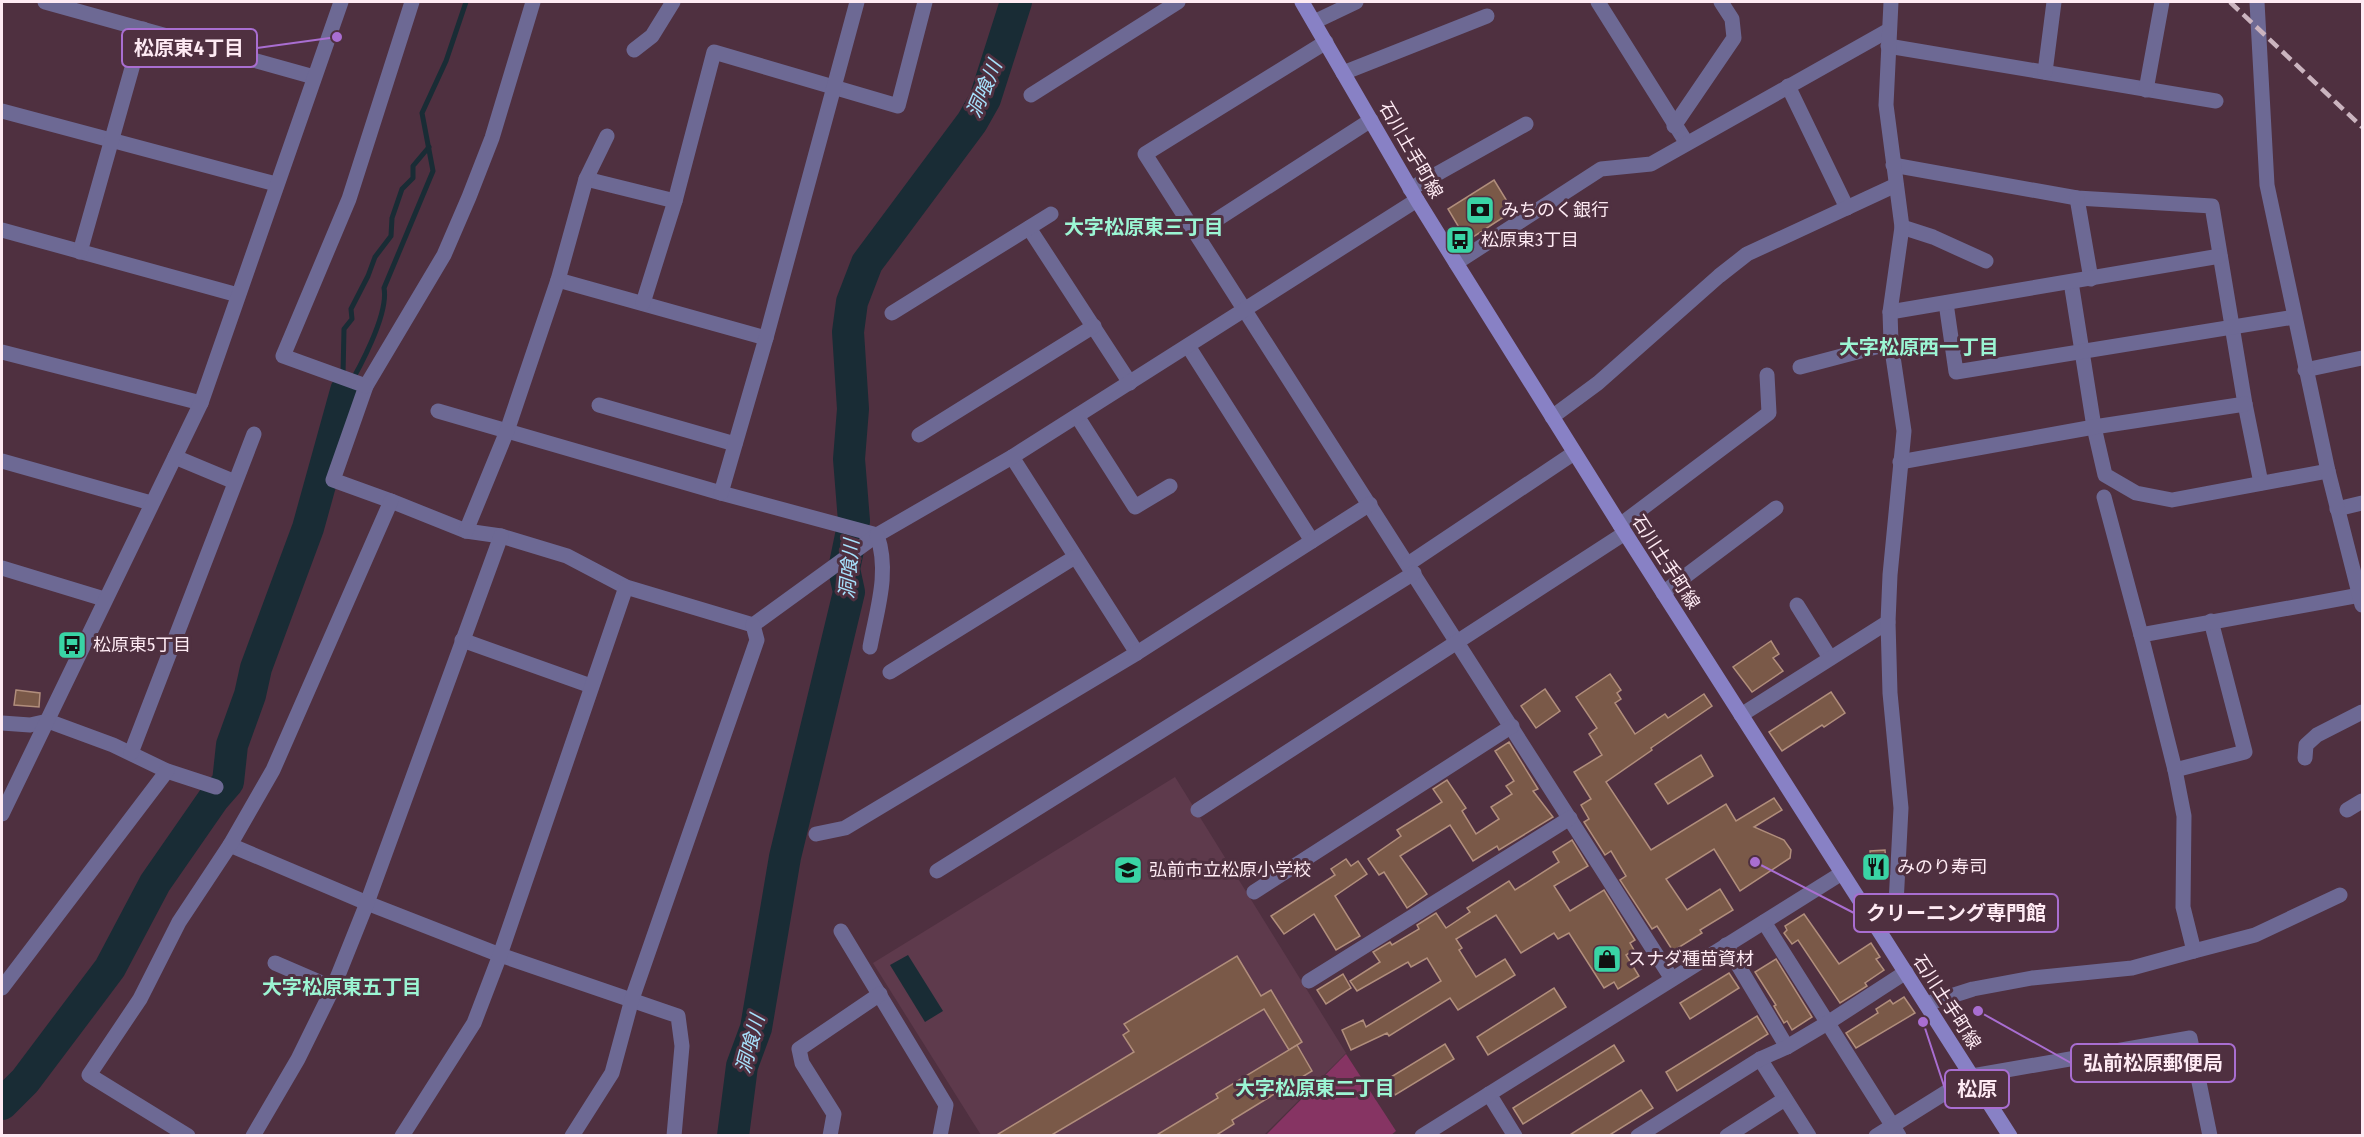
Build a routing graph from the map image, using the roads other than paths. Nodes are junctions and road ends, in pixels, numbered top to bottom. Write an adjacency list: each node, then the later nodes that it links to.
1 (45, 2): 19 (street)
2 (341, 2): 26 (street)
3 (412, 2): 78 (street)
4 (533, 2): 78 (street)
5 (673, 2): 23 (street)
6 (856, 2): 28 (street)
7 (925, 2): 28 (street)
8 (1178, 2): 30 (street)
9 (1302, 2): 18 (main road, 石川土手町線)
10 (1356, 2): 18 (street)
11 (1598, 2): 35 (street)
12 (1721, 2): 35 (street)
13 (1892, 2): 20 (street)
14 (2054, 2): 24 (street)
15 (2162, 2): 29 (street)
16 (2257, 2): 65 (street)
17 (1487, 16): 25 (street)
18 (1314, 22): 21 (main road, 石川土手町線)
19 (143, 29): 26 (street); 37 (street)
20 (1889, 30): 22 (street); 27 (street)
21 (1326, 42): 25 (main road, 石川土手町線); 51 (street)
22 (1888, 46): 24 (street); 39 (street)
23 (634, 50)
24 (2044, 72): 29 (street)
25 (1343, 73): 33 (main road, 石川土手町線)
26 (314, 77): 41 (street)
27 (1788, 86): 38 (street); 46 (street)
28 (835, 88): 45 (street); 68 (street)
29 (2146, 90): 31 (street)
30 (1031, 95)
31 (2216, 101)
32 (2, 111): 37 (street)
33 (1371, 120): 43 (main road, 石川土手町線); 51 (street)
34 (1526, 124): 43 (street)
35 (1674, 126): 38 (street)
36 (607, 136): 40 (street)
37 (112, 140): 41 (street); 52 (street)
38 (1686, 142): 55 (street)
39 (1893, 165): 42 (street); 44 (street)
40 (586, 179): 45 (street); 57 (street)
41 (276, 184): 59 (street)
42 (1896, 185): 46 (street); 48 (street)
43 (1414, 195): 55 (main road, 石川土手町線); 62 (street)
44 (2077, 198): 53 (street); 56 (street)
45 (675, 201): 60 (street)
46 (1848, 208): 84 (street)
47 (1051, 214): 49 (street)
48 (1902, 227): 54 (street); 63 (street)
49 (1029, 228): 64 (street); 66 (street)
50 (2, 230): 52 (street)
51 (1196, 233): 62 (street)
52 (80, 252): 59 (street)
53 (2220, 256): 56 (street); 67 (street)
54 (1986, 261)
55 (1456, 263): 84 (main road, 石川土手町線)
56 (2091, 279): 58 (street)
57 (558, 280): 60 (street); 86 (street)
58 (2071, 282): 61 (street); 72 (street)
59 (238, 295): 79 (street)
60 (643, 303): 68 (street)
61 (1946, 303): 63 (street); 72 (street)
62 (1245, 309): 70 (street); 104 (street)
63 (1890, 312): 69 (street)
64 (892, 313)
65 (2294, 317): 67 (street); 75 (street)
66 (1094, 326): 77 (street); 88 (street)
67 (2233, 328): 72 (street); 80 (street)
68 (766, 338): 89 (street)
69 (1891, 343): 74 (street); 94 (street)
70 (1188, 346): 77 (street); 111 (street)
71 (2, 351): 79 (street)
72 (2082, 351): 85 (street)
73 (2362, 358): 75 (street)
74 (1800, 367)
75 (2305, 370): 95 (street)
76 (1767, 375): 107 (street)
77 (1130, 383): 83 (street)
78 (366, 386): 101 (street)
79 (201, 403): 91 (street)
80 (2245, 404): 85 (street); 97 (street)
81 (599, 405): 89 (street)
82 (438, 411): 86 (street)
83 (1077, 416): 92 (street); 98 (street)
84 (1552, 417): 90 (main road, 石川土手町線)
85 (2094, 427): 94 (street); 97 (street)
86 (507, 431): 99 (street); 108 (street)
87 (254, 434): 96 (street)
88 (919, 435)
89 (735, 444): 99 (street)
90 (1575, 453): 107 (main road, 石川土手町線); 114 (street)
91 (175, 457): 96 (street); 102 (street)
92 (1012, 457): 109 (street); 112 (street)
93 (2, 461): 102 (street)
94 (1900, 462): 121 (street)
95 (2328, 471): 97 (street); 106 (street)
96 (235, 482): 136 (street)
97 (2261, 483)
98 (1170, 486)
99 (721, 493): 109 (street)
100 (2104, 497): 123 (street)
101 (391, 501): 108 (street); 147 (street)
102 (152, 503): 117 (street)
103 (2362, 503): 106 (street)
104 (1370, 504): 111 (street); 114 (street)
105 (1776, 508): 116 (street)
106 (2337, 509): 118 (street)
107 (1622, 529): 116 (main road, 石川土手町線); 125 (street)
108 (466, 531): 110 (street)
109 (877, 535): 122 (street); 126 (street)
110 (501, 536): 115 (street); 124 (street)
111 (1312, 541): 127 (street)
112 (1075, 557): 127 (street); 129 (street)
113 (2, 568): 117 (street)
114 (1411, 568): 125 (street); 148 (street)
115 (626, 587): 122 (street); 130 (street)
116 (1663, 593): 132 (main road, 石川土手町線)
117 (104, 599): 133 (street)
118 (2361, 600): 120 (street)
119 (1797, 605): 128 (street)
120 (2211, 621): 123 (street); 138 (street)
121 (1888, 622): 128 (street); 154 (street)
122 (753, 625): 166 (street)
123 (2141, 635): 138 (street)
124 (462, 640): 130 (street); 152 (street)
125 (1458, 642): 135 (street); 142 (street)
126 (870, 647)
127 (1137, 653): 146 (street)
128 (1830, 658): 132 (street)
129 (890, 672)
130 (591, 686): 158 (street)
131 (2362, 712): 137 (street)
132 (1741, 715): 149 (main road, 石川土手町線)
133 (48, 721): 134 (street); 136 (street); 144 (street)
134 (2, 723)
135 (1512, 726): 145 (street); 150 (street)
136 (131, 753): 139 (street)
137 (2305, 758)
138 (2175, 770): 157 (street)
139 (166, 771): 140 (street); 163 (street)
140 (216, 788)
141 (2362, 801): 143 (street)
142 (1198, 810)
143 (2347, 810)
144 (2, 814)
145 (1570, 818): 161 (street); 162 (street)
146 (816, 834)
147 (230, 845): 152 (street); 175 (street)
148 (937, 872)
149 (1842, 873): 153 (street); 154 (main road, 石川土手町線)
150 (1254, 892)
151 (2340, 895): 157 (street)
152 (368, 903): 158 (street); 164 (street)
153 (1764, 922): 156 (street); 168 (street)
154 (1877, 928): 160 (main road, 石川土手町線)
155 (841, 931): 165 (street)
156 (1726, 945): 161 (street); 169 (street)
157 (2194, 951): 167 (street)
158 (500, 955): 166 (street); 177 (street)
159 (275, 963): 164 (street)
160 (1906, 972): 167 (main road, 石川土手町線); 168 (street)
161 (1672, 979): 172 (street)
162 (1309, 981)
163 (2, 988)
164 (333, 988): 176 (street)
165 (880, 994): 180 (street); 181 (street)
166 (632, 999): 178 (street); 179 (street)
167 (1926, 1004): 171 (main road, 石川土手町線)
168 (1829, 1022): 169 (street); 174 (street)
169 (1787, 1047): 170 (street)
170 (1760, 1059): 173 (street); 184 (street)
171 (1972, 1076): 174 (street); 188 (main road, 石川土手町線); 189 (street)
172 (1489, 1094): 182 (street); 183 (street)
173 (1785, 1099): 185 (street); 186 (street)
174 (1896, 1130): 187 (street)
175 (188, 1136)
176 (253, 1136)
177 (402, 1136)
178 (573, 1136)
179 (674, 1136)
180 (830, 1136)
181 (940, 1136)
182 (1422, 1136)
183 (1515, 1136)
184 (1638, 1136)
185 (1727, 1136)
186 (1809, 1136)
187 (1876, 1136)
188 (2010, 1136)
189 (2210, 1136)

